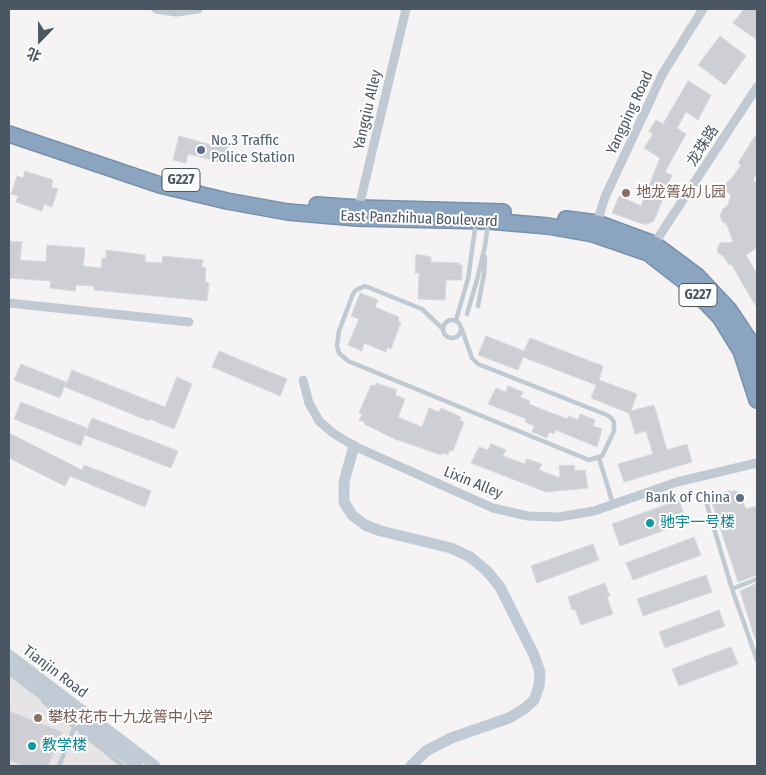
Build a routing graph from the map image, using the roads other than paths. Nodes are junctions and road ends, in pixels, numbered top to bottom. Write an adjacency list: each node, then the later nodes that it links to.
1 (156, 9): 2 (street)
2 (198, 9)
3 (406, 9): 8 (street, Yangqiu Alley)
4 (703, 9): 10 (street, Yangping Road)
5 (757, 87): 11 (street, 龙珠路)
6 (9, 124): 8 (highway, East Panzhihua Boulevard / G227)
7 (9, 134): 8 (highway, East Panzhihua Boulevard / G227)
8 (358, 213): 9 (highway, East Panzhihua Boulevard / G227); 10 (highway, East Panzhihua Boulevard / G227)
9 (483, 221): 10 (highway, East Panzhihua Boulevard / G227); 12 (lane); 16 (lane)
10 (595, 229): 11 (highway, East Panzhihua Boulevard / G227); 22 (highway, East Panzhihua Boulevard / G227)
11 (654, 244): 20 (highway, East Panzhihua Boulevard / G227)
12 (485, 246): 14 (lane); 15 (lane)
13 (9, 303): 17 (street)
14 (478, 306)
15 (467, 314)
16 (456, 320): 18 (lane); 19 (lane)
17 (189, 322)
18 (461, 327): 19 (lane); 24 (lane)
19 (442, 329): 24 (lane)
20 (757, 364)
21 (303, 380): 23 (street, Lixin Alley)
22 (757, 400)
23 (354, 446): 27 (street, Lixin Alley); 39 (street)
24 (599, 458): 27 (lane)
25 (757, 463): 27 (street, Lixin Alley)
26 (705, 498): 29 (lane)
27 (613, 504)
28 (757, 579): 29 (lane)
29 (732, 588): 31 (lane)
30 (9, 656): 38 (street, Tianjin Road)
31 (757, 660)
32 (9, 668): 37 (street)
33 (9, 673): 34 (lane)
34 (74, 728): 35 (lane); 36 (lane)
35 (59, 766)
36 (123, 766)
37 (137, 766)
38 (155, 766)
39 (411, 766)

